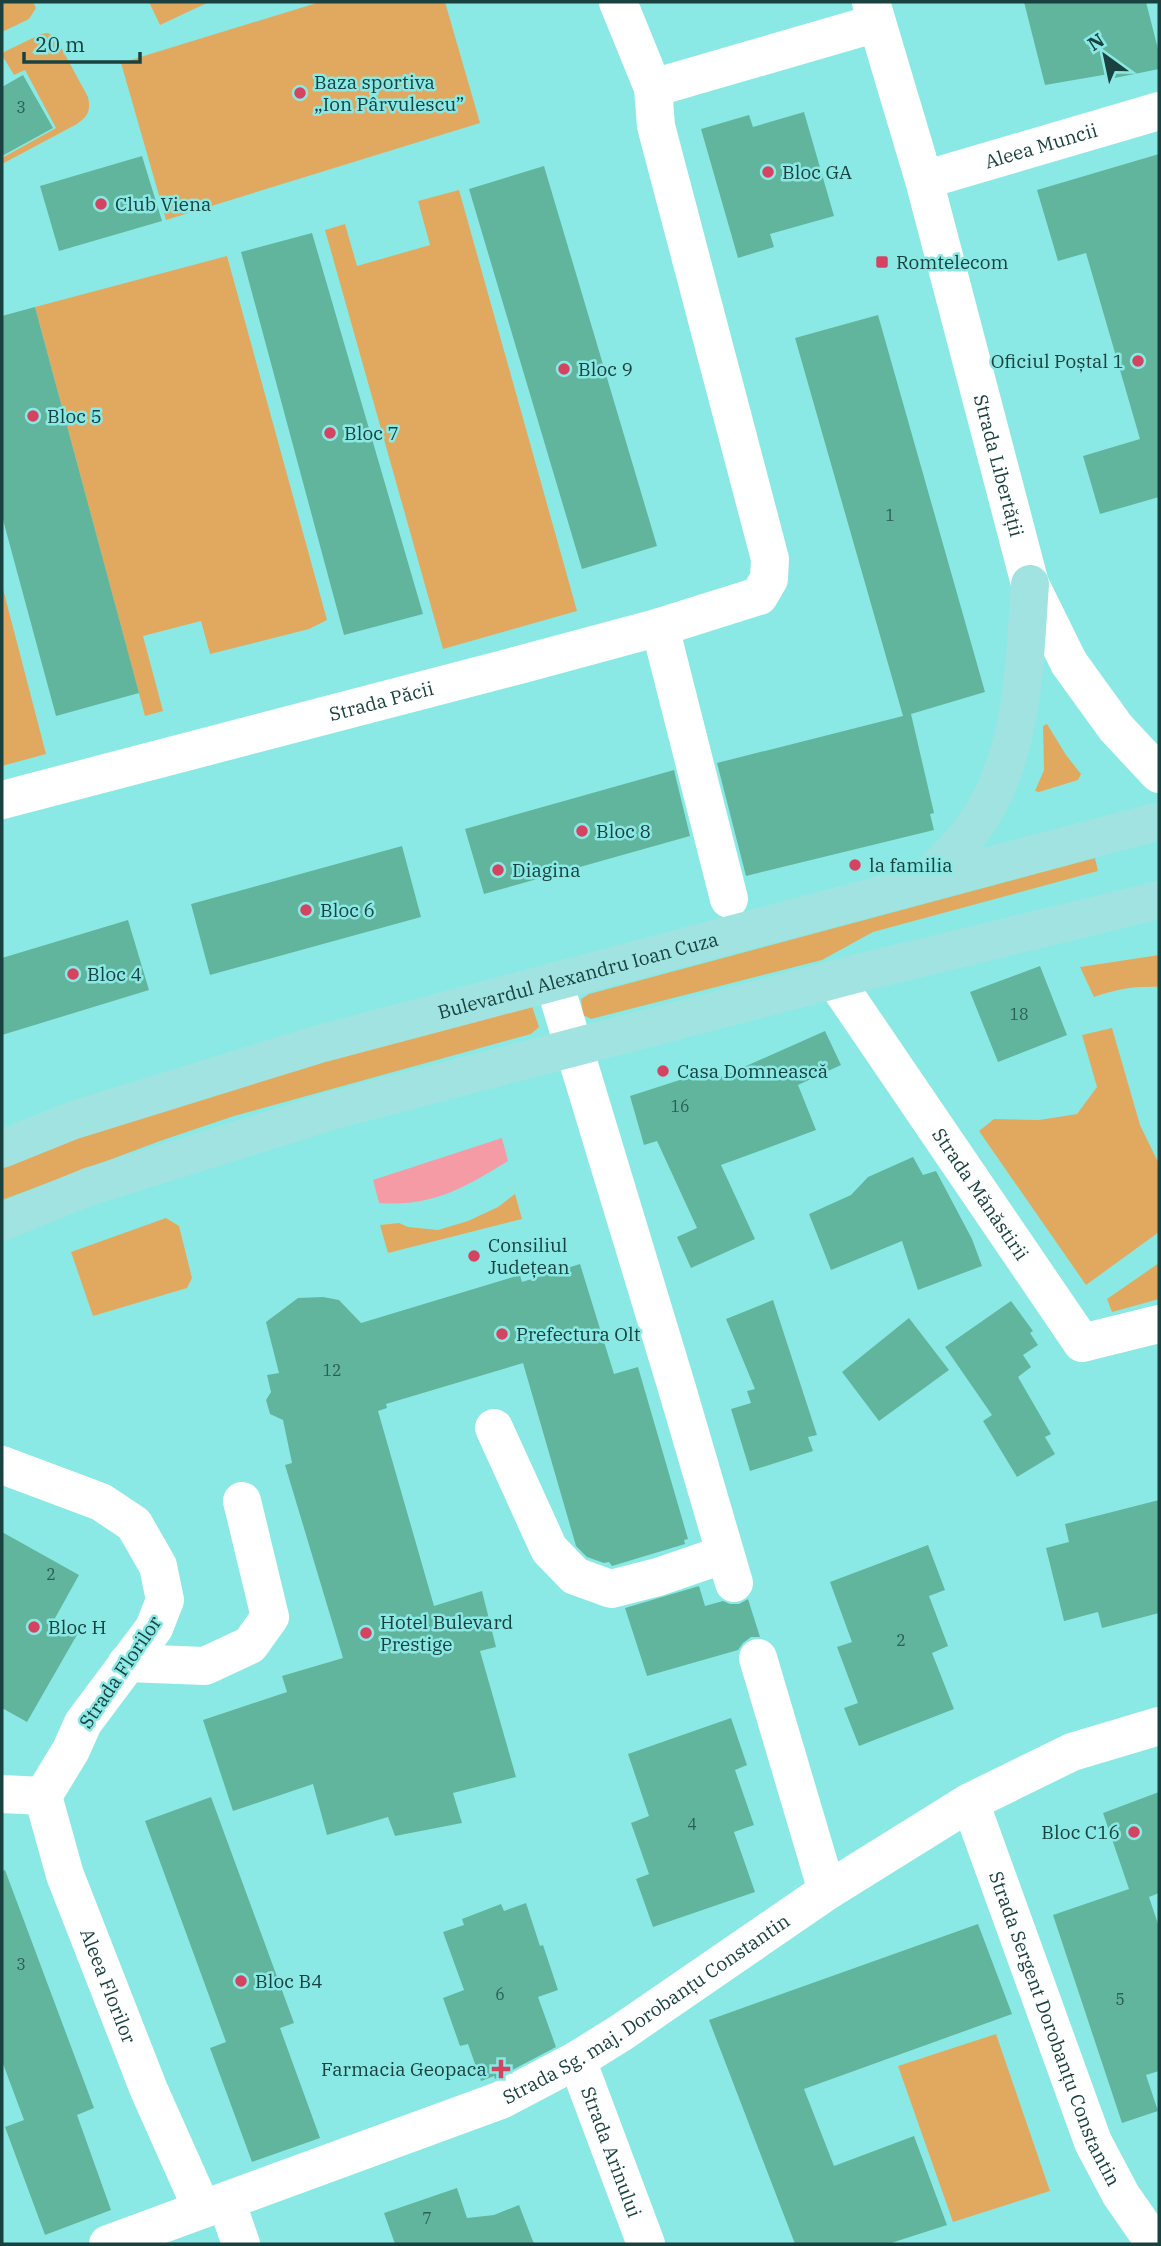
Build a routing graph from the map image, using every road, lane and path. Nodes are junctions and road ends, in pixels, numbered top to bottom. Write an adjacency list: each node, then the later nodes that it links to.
1 (618, 2): 3 (street)
2 (874, 12): 3 (street); 5 (street, Strada Libertății)
3 (653, 88): 7 (street, Strada Păcii)
4 (1159, 111): 5 (street, Aleea Muncii)
5 (924, 180): 6 (street, Strada Libertății)
6 (1030, 584): 8 (street, Strada Libertății); 11 (main road)
7 (660, 627): 9 (street, Strada Păcii); 12 (street)
8 (1159, 774)
9 (2, 800)
10 (1159, 821): 11 (main road, Bulevardul Alexandru Ioan Cuza)
11 (923, 883): 15 (main road, Bulevardul Alexandru Ioan Cuza)
12 (729, 899)
13 (1159, 900): 14 (main road)
14 (835, 980): 16 (main road); 19 (street, Strada Mănăstirii)
15 (554, 982): 16 (street); 17 (main road, Bulevardul Alexandru Ioan Cuza)
16 (573, 1048): 18 (main road); 20 (street)
17 (2, 1149)
18 (2, 1222)
19 (1159, 1324)
20 (494, 1428)
21 (2, 1465): 24 (street, Strada Florilor)
22 (242, 1501): 24 (street)
23 (758, 1658): 29 (street)
24 (127, 1663): 27 (street, Strada Florilor)
25 (1159, 1726): 28 (street, Strada Sg. maj. Dorobanțu Constantin)
26 (2, 1794): 27 (street)
27 (43, 1797): 31 (street, Aleea Florilor)
28 (971, 1802): 29 (street, Strada Sg. maj. Dorobanțu Constantin); 35 (street, Strada Sergent Dorobanțu Constantin)
29 (827, 1891): 30 (street, Strada Sg. maj. Dorobanțu Constantin)
30 (578, 2060): 31 (street, Strada Sg. maj. Dorobanțu Constantin); 34 (street, Strada Arinului)
31 (214, 2205): 32 (street, Strada Sg. maj. Dorobanțu Constantin); 33 (street, Aleea Florilor)
32 (108, 2244)
33 (242, 2244)
34 (646, 2244)
35 (1155, 2244)

